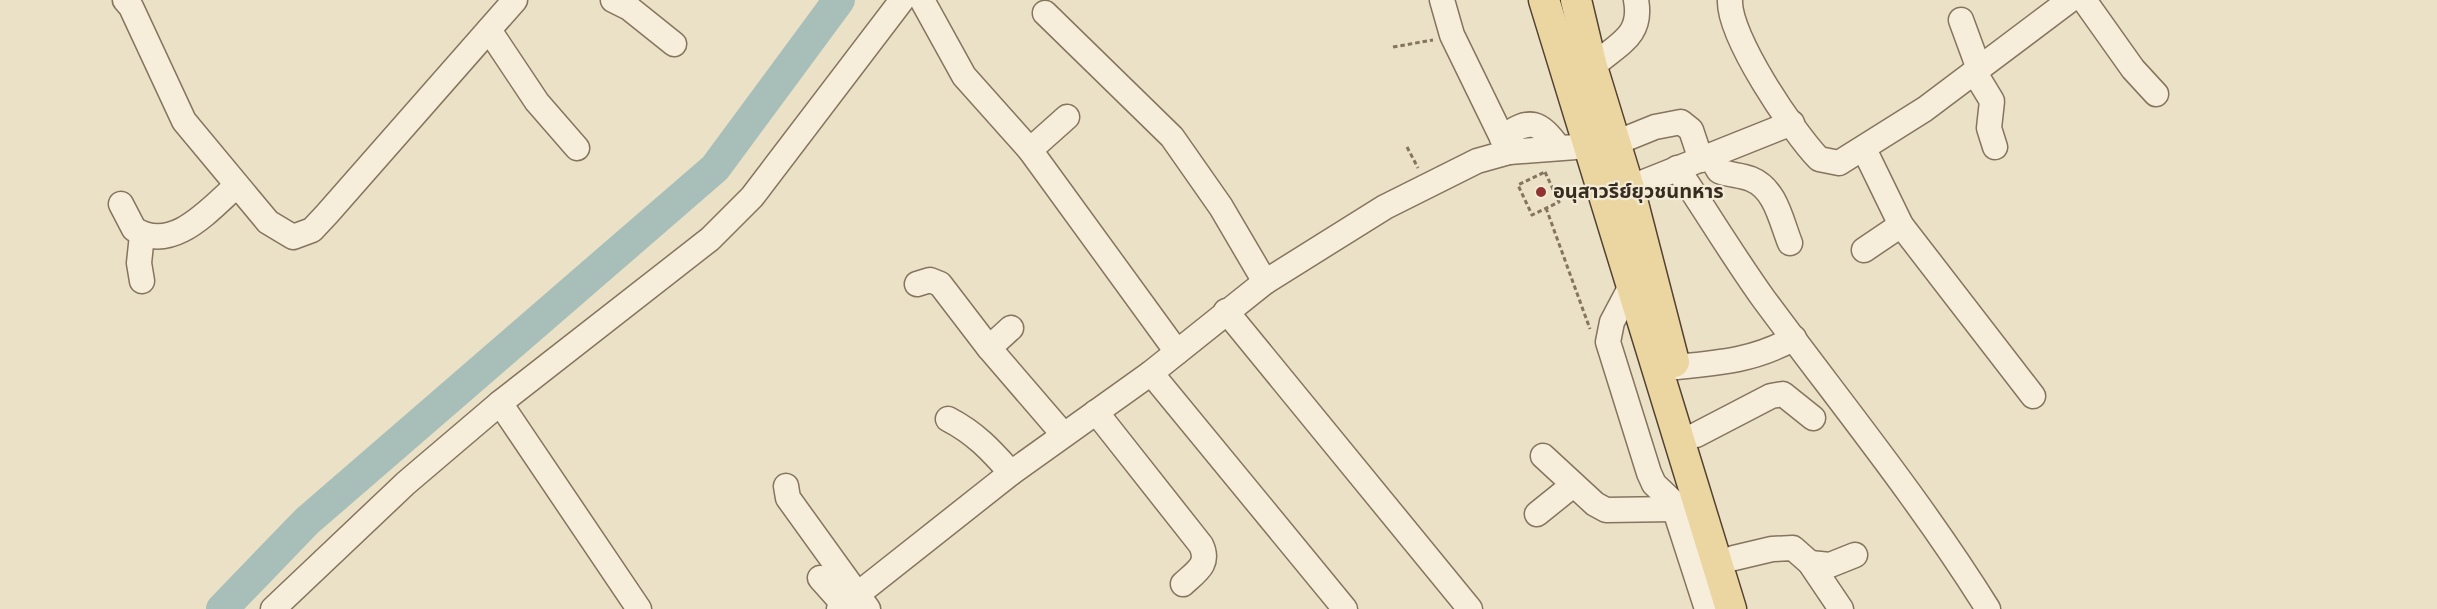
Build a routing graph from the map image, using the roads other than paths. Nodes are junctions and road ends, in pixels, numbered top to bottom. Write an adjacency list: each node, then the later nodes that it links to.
1 (125, 0): 30 (street)
2 (515, 0): 15 (street)
3 (902, 0): 49 (street)
4 (922, 0): 27 (street)
5 (1442, 0): 22 (street)
6 (1544, 0): 23 (main road)
7 (1576, 0): 17 (main road)
8 (1636, 0): 17 (street)
9 (1730, 0): 21 (street)
10 (2070, 0): 18 (street)
11 (2084, 0): 19 (street)
12 (626, 3): 16 (street)
13 (1045, 13): 38 (street)
14 (1961, 20): 18 (street)
15 (489, 30): 25 (street); 30 (street)
16 (674, 44)
17 (1592, 67): 23 (main road)
18 (1977, 71): 24 (street); 26 (street)
19 (2156, 94)
20 (1067, 117): 27 (street)
21 (1792, 123): 26 (street); 28 (street)
22 (1506, 145): 23 (street); 38 (street)
23 (1601, 145): 28 (street); 31 (main road); 40 (main road)
24 (1995, 147)
25 (578, 148)
26 (1864, 149): 33 (street)
27 (1030, 150): 45 (street)
28 (1705, 158): 29 (street); 35 (street)
29 (1677, 168): 31 (street); 43 (street)
30 (236, 186): 34 (street)
31 (1629, 189): 46 (main road)
32 (121, 204): 34 (street)
33 (1901, 225): 36 (street); 48 (street)
34 (142, 235): 37 (street)
35 (1790, 243)
36 (1864, 250)
37 (142, 280)
38 (1265, 282): 41 (street)
39 (917, 284): 44 (street)
40 (1631, 286): 59 (street); 72 (main road)
41 (1226, 311): 45 (street); 70 (street)
42 (1011, 328): 44 (street)
43 (1794, 338): 46 (street); 75 (street)
44 (989, 348): 53 (street)
45 (1177, 352): 47 (street)
46 (1676, 367): 54 (main road)
47 (1151, 373): 50 (street); 69 (street)
48 (2033, 396)
49 (500, 403): 67 (street); 68 (street)
50 (1096, 412): 53 (street); 65 (street)
51 (1813, 418): 54 (street)
52 (948, 419): 56 (street)
53 (1063, 434): 56 (street)
54 (1696, 435): 62 (main road)
55 (1543, 456): 57 (street)
56 (1011, 473): 66 (street)
57 (1573, 485): 59 (street); 60 (street)
58 (786, 486): 66 (street)
59 (1675, 509): 71 (street)
60 (1537, 514)
61 (1855, 555): 63 (street)
62 (1734, 558): 63 (street); 73 (main road)
63 (1810, 563): 74 (street)
64 (820, 578): 66 (street)
65 (1183, 584)
66 (848, 606)
67 (273, 609)
68 (639, 609)
69 (1345, 609)
70 (1470, 609)
71 (1707, 609)
72 (1731, 609)
73 (1749, 609)
74 (1841, 609)
75 (1988, 609)

